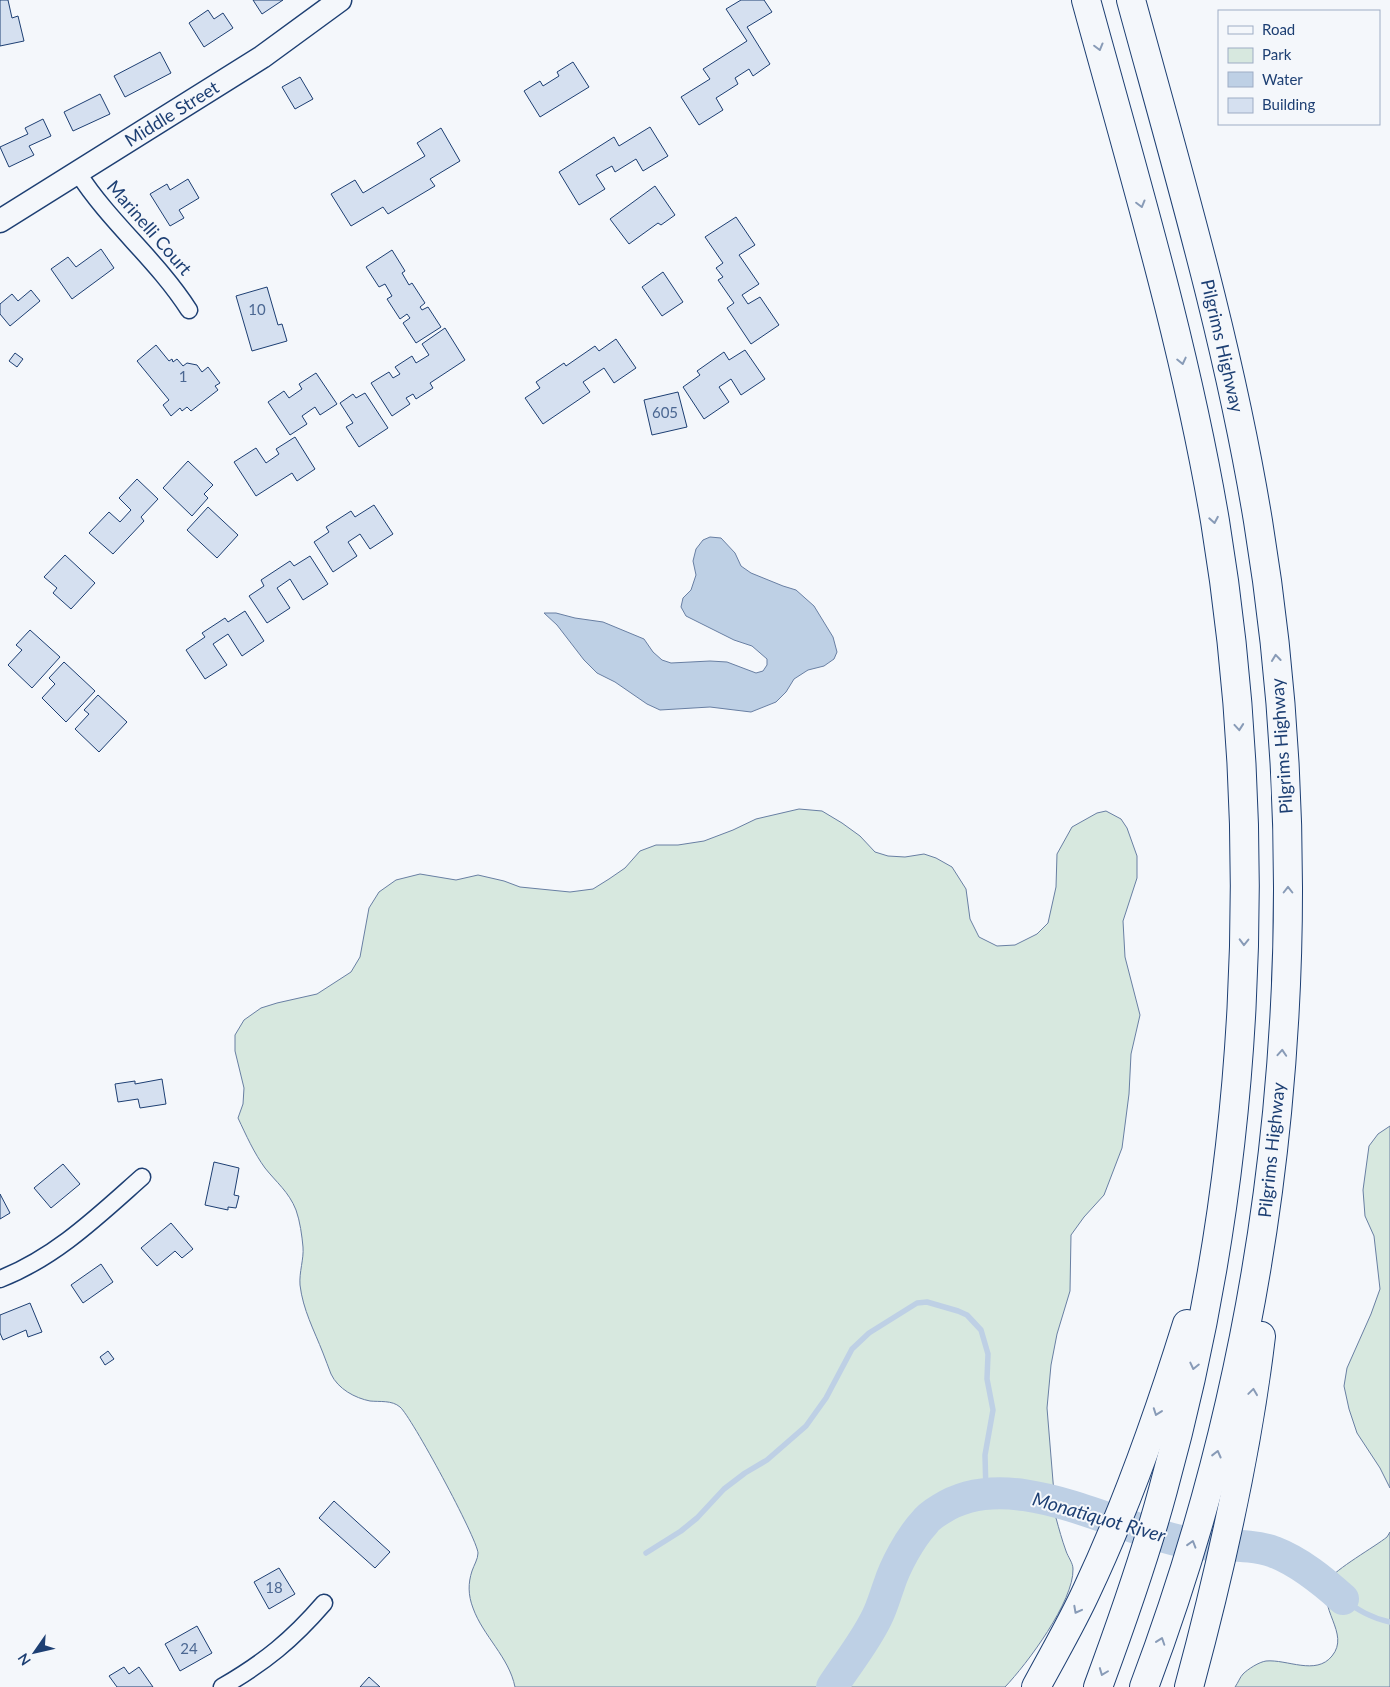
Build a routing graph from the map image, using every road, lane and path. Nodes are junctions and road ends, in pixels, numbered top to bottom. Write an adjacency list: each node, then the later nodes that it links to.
1 (340, 0): 4 (street, Middle Street)
2 (1086, 0): 8 (highway, one-way to 8)
3 (1131, 0): 7 (highway, Pilgrims Highway, one-way to 3)
4 (78, 173): 5 (street, Middle Street); 6 (street, Marinelli Court)
5 (0, 221)
6 (190, 310)
7 (1277, 1109): 15 (highway, Pilgrims Highway, one-way to 7); 16 (highway, one-way to 7)
8 (1232, 1128): 13 (highway, one-way to 13); 14 (highway, one-way to 14)
9 (142, 1177): 10 (street)
10 (0, 1278)
11 (324, 1603): 12 (street)
12 (222, 1687)
13 (1036, 1687)
14 (1098, 1687)
15 (1144, 1687)
16 (1190, 1687)

